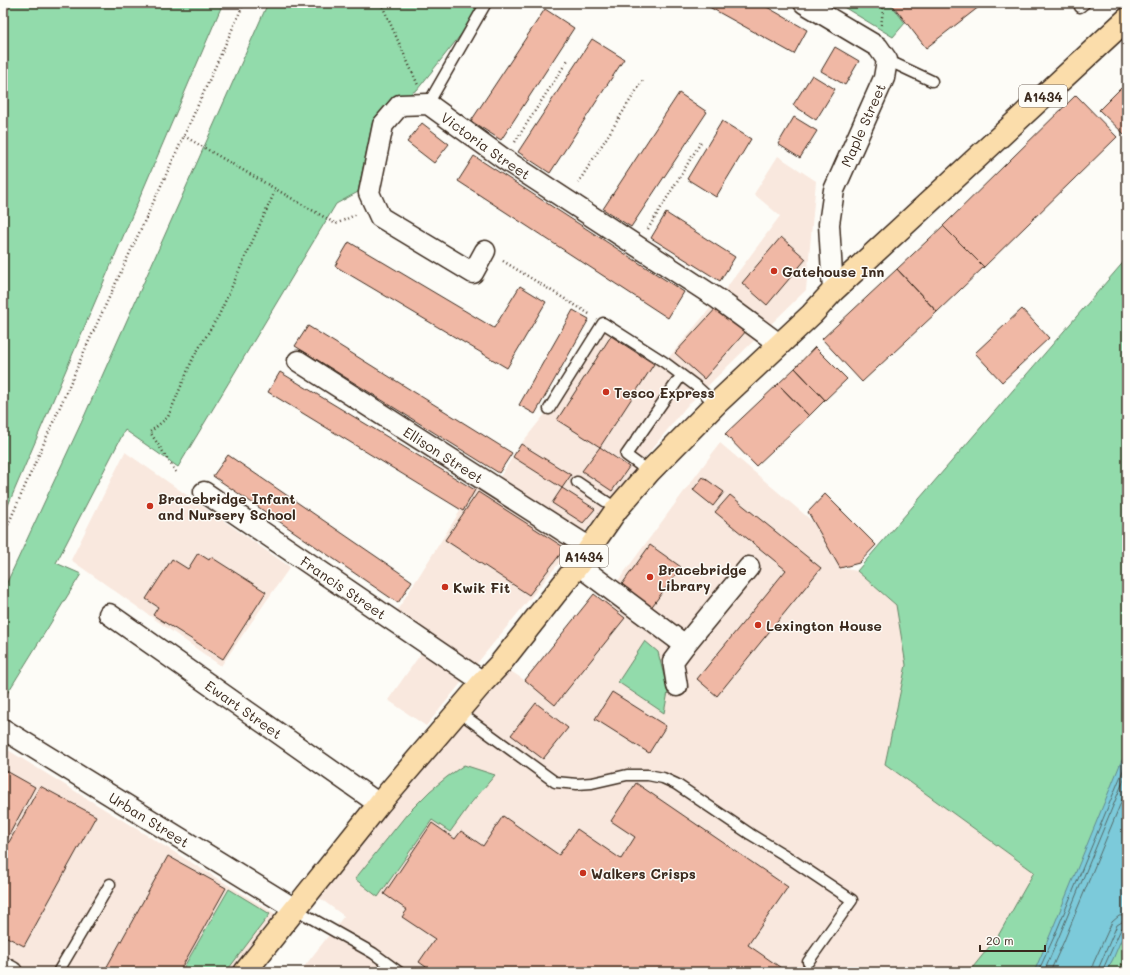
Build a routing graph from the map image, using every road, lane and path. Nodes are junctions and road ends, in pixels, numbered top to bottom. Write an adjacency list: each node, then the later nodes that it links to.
1 (244, 3): 11 (path)
2 (382, 3): 10 (path)
3 (486, 3): 10 (lane)
4 (804, 3): 7 (street)
5 (1127, 19): 19 (main road, A1434)
6 (569, 58): 13 (path)
7 (887, 60): 9 (lane); 19 (street, Maple Street)
8 (643, 80): 16 (path)
9 (932, 81)
10 (428, 104): 13 (street, Victoria Street); 15 (street, Victoria Street)
11 (184, 136): 14 (path); 31 (path)
12 (701, 142): 17 (path)
13 (504, 159): 16 (street, Victoria Street)
14 (276, 189): 15 (path); 26 (path)
15 (369, 193): 18 (street)
16 (568, 200): 17 (street, Victoria Street)
17 (637, 246): 21 (street, Victoria Street)
18 (485, 251): 20 (path)
19 (833, 291): 21 (main road, A1434)
20 (603, 323): 23 (lane); 25 (lane)
21 (779, 344): 24 (main road, A1434)
22 (298, 361): 32 (street, Ellison Street)
23 (681, 376): 24 (lane); 27 (lane)
24 (716, 404): 27 (main road, A1434)
25 (549, 409)
26 (176, 472)
27 (649, 472): 30 (main road, A1434)
28 (578, 482): 30 (lane)
29 (204, 492): 36 (street, Francis Street)
30 (617, 509): 32 (main road, A1434)
31 (3, 536)
32 (584, 556): 35 (street, Ellison Street); 36 (main road, A1434)
33 (749, 567): 35 (street)
34 (109, 614): 40 (street, Ewart Street)
35 (686, 645): 37 (street)
36 (483, 682): 38 (main road, A1434)
37 (677, 686)
38 (459, 712): 40 (main road, A1434); 44 (lane)
39 (3, 729): 42 (street, Urban Street)
40 (379, 804): 42 (main road, A1434)
41 (110, 884): 47 (lane)
42 (295, 909): 48 (main road, A1434); 49 (lane)
43 (1127, 954): 50 (path)
44 (808, 962)
45 (3, 967): 46 (street)
46 (12, 972)
47 (58, 972)
48 (244, 972)
49 (399, 972)
50 (1118, 972)

